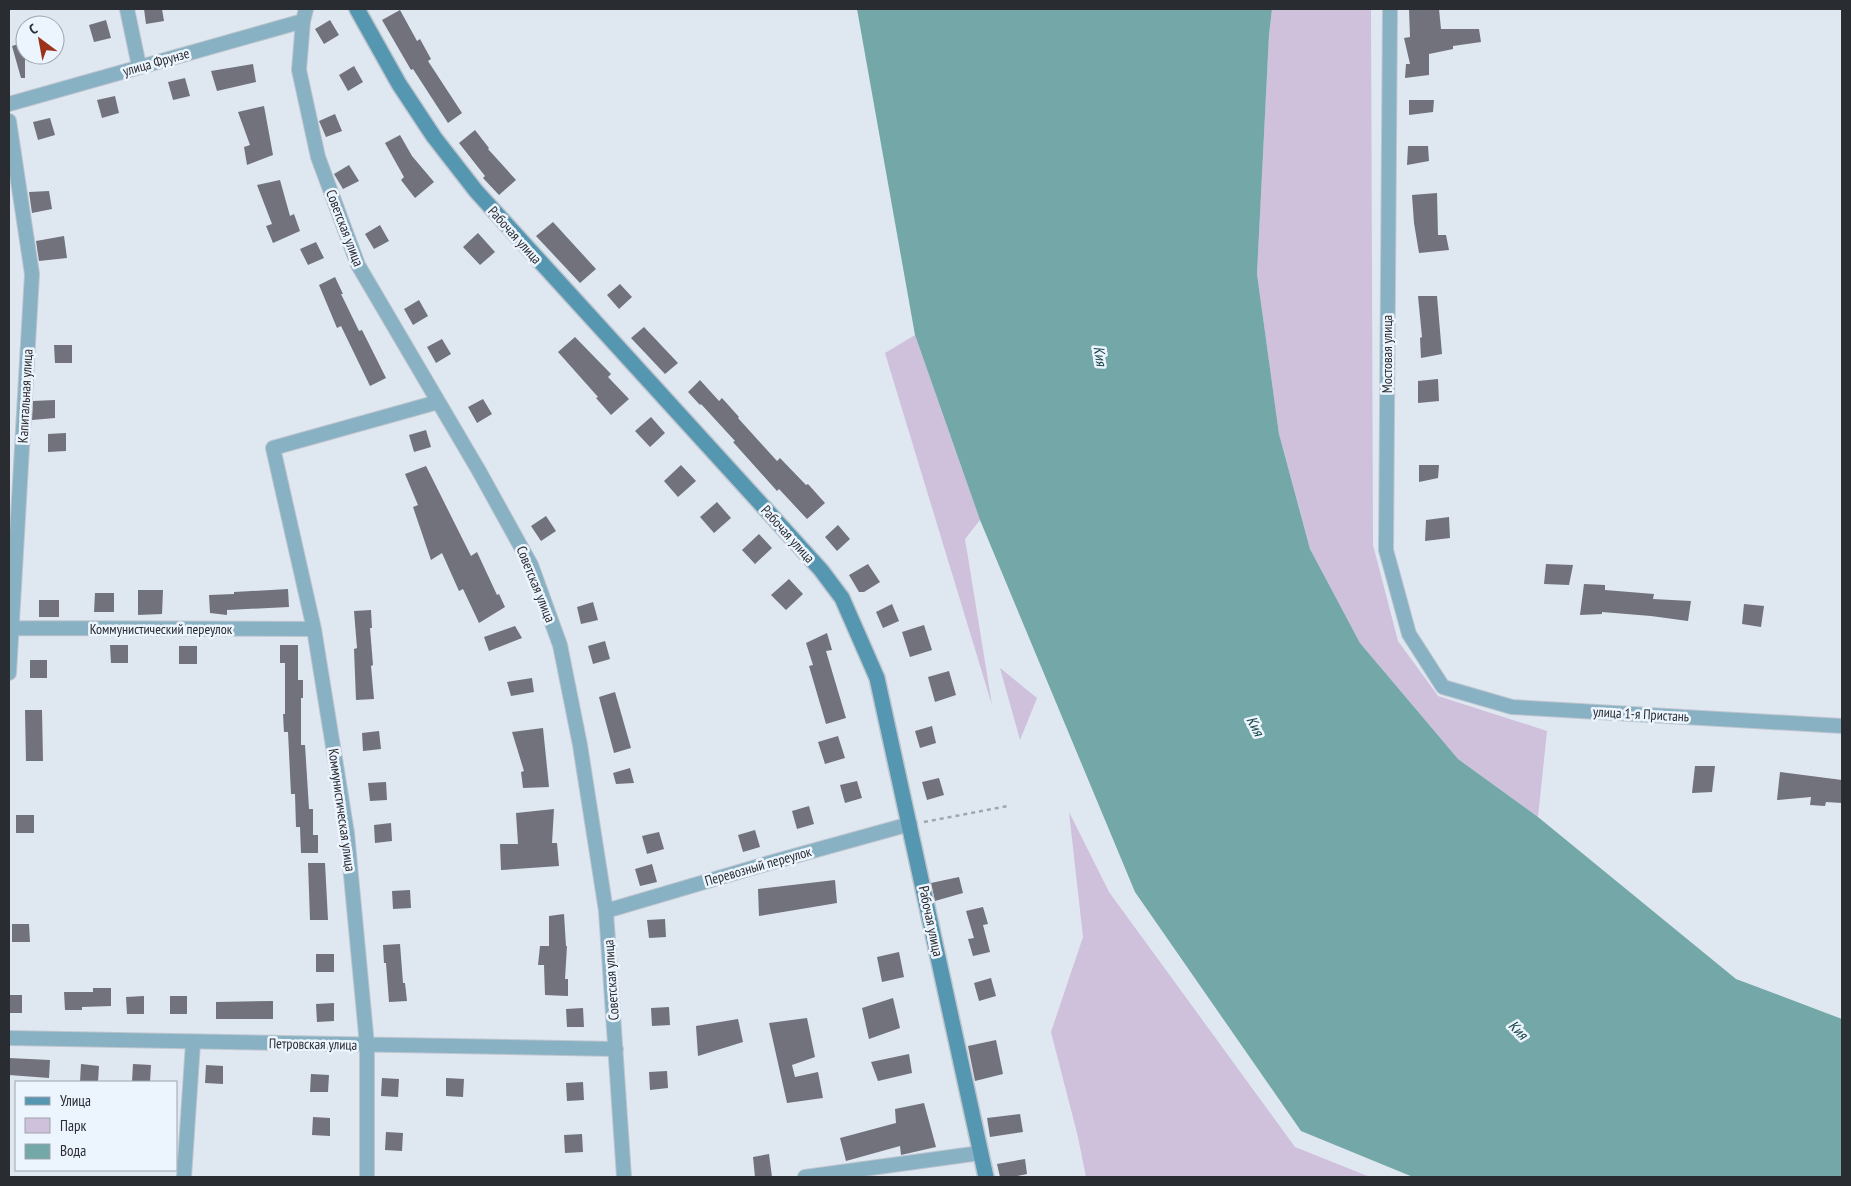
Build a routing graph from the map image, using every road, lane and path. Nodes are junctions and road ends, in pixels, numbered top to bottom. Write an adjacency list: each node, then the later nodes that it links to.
1 (127, 9): 5 (street)
2 (357, 9): 15 (main road, Рабочая улица)
3 (1390, 9): 12 (street, Мостовая улица)
4 (305, 15): 5 (street, улица Фрунзе); 8 (street, Советская улица)
5 (140, 66): 6 (street, улица Фрунзе)
6 (9, 104)
7 (9, 121): 9 (street, Капитальная улица)
8 (438, 402): 10 (street, Коммунистическая улица); 16 (street, Советская улица)
9 (10, 628): 10 (street, Коммунистический переулок); 11 (street, Капитальная улица)
10 (314, 629): 19 (street, Коммунистическая улица)
11 (9, 673)
12 (1442, 687): 13 (street, улица 1-я Пристань)
13 (1842, 726)
14 (1008, 806): 15 (path)
15 (910, 824): 16 (street, Перевозный переулок); 21 (main road, Рабочая улица)
16 (606, 911): 20 (street, Советская улица)
17 (9, 1038): 18 (street, Петровская улица)
18 (193, 1042): 19 (street, Петровская улица); 22 (street)
19 (367, 1045): 20 (street, Петровская улица); 23 (street, Коммунистическая улица)
20 (616, 1050): 24 (street, Советская улица)
21 (980, 1153): 25 (street); 26 (main road, Рабочая улица)
22 (184, 1177)
23 (367, 1177)
24 (624, 1177)
25 (805, 1177)
26 (986, 1177)

